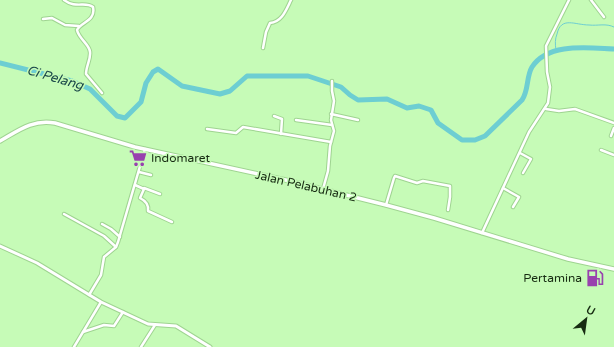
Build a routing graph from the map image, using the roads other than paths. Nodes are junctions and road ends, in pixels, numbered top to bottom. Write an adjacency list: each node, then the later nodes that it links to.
1 (64, 0): 7 (street)
2 (291, 0): 8 (street)
3 (568, 0): 11 (street)
4 (591, 0): 5 (street)
5 (604, 17)
6 (43, 19): 7 (street)
7 (80, 26): 10 (street)
8 (263, 48)
9 (332, 81): 12 (street)
10 (102, 93)
11 (546, 109): 16 (street); 26 (street)
12 (331, 114): 15 (street); 17 (street)
13 (274, 116): 20 (street)
14 (296, 120): 17 (street)
15 (358, 120)
16 (614, 123)
17 (332, 125): 23 (street)
18 (614, 128): 21 (street)
19 (207, 129): 20 (street)
20 (281, 134): 23 (street)
21 (611, 136)
22 (0, 141): 24 (main road, Jalan Pelabuhan 2)
23 (331, 142): 34 (street)
24 (145, 149): 28 (street); 34 (main road, Jalan Pelabuhan 2)
25 (601, 150): 27 (street)
26 (520, 153): 29 (street); 33 (street)
27 (614, 155)
28 (139, 172): 30 (street); 31 (street)
29 (523, 173)
30 (151, 175)
31 (135, 185): 32 (street); 43 (street)
32 (144, 188): 35 (street); 40 (street)
33 (503, 188): 37 (street); 42 (street)
34 (323, 190): 36 (main road, Jalan Pelabuhan 2)
35 (160, 194)
36 (386, 205): 38 (street); 42 (main road, Jalan Pelabuhan 2)
37 (513, 207)
38 (448, 210)
39 (64, 214): 45 (street)
40 (172, 222)
41 (102, 224): 43 (street)
42 (482, 233): 46 (main road, Jalan Pelabuhan 2)
43 (120, 237): 45 (street)
44 (0, 246): 47 (street)
45 (116, 247): 47 (street)
46 (614, 268)
47 (89, 296): 48 (street)
48 (101, 302): 49 (street); 51 (street)
49 (123, 312): 50 (street); 51 (street)
50 (155, 325): 53 (street); 54 (street)
51 (83, 332): 52 (street)
52 (74, 347)
53 (141, 347)
54 (210, 347)

